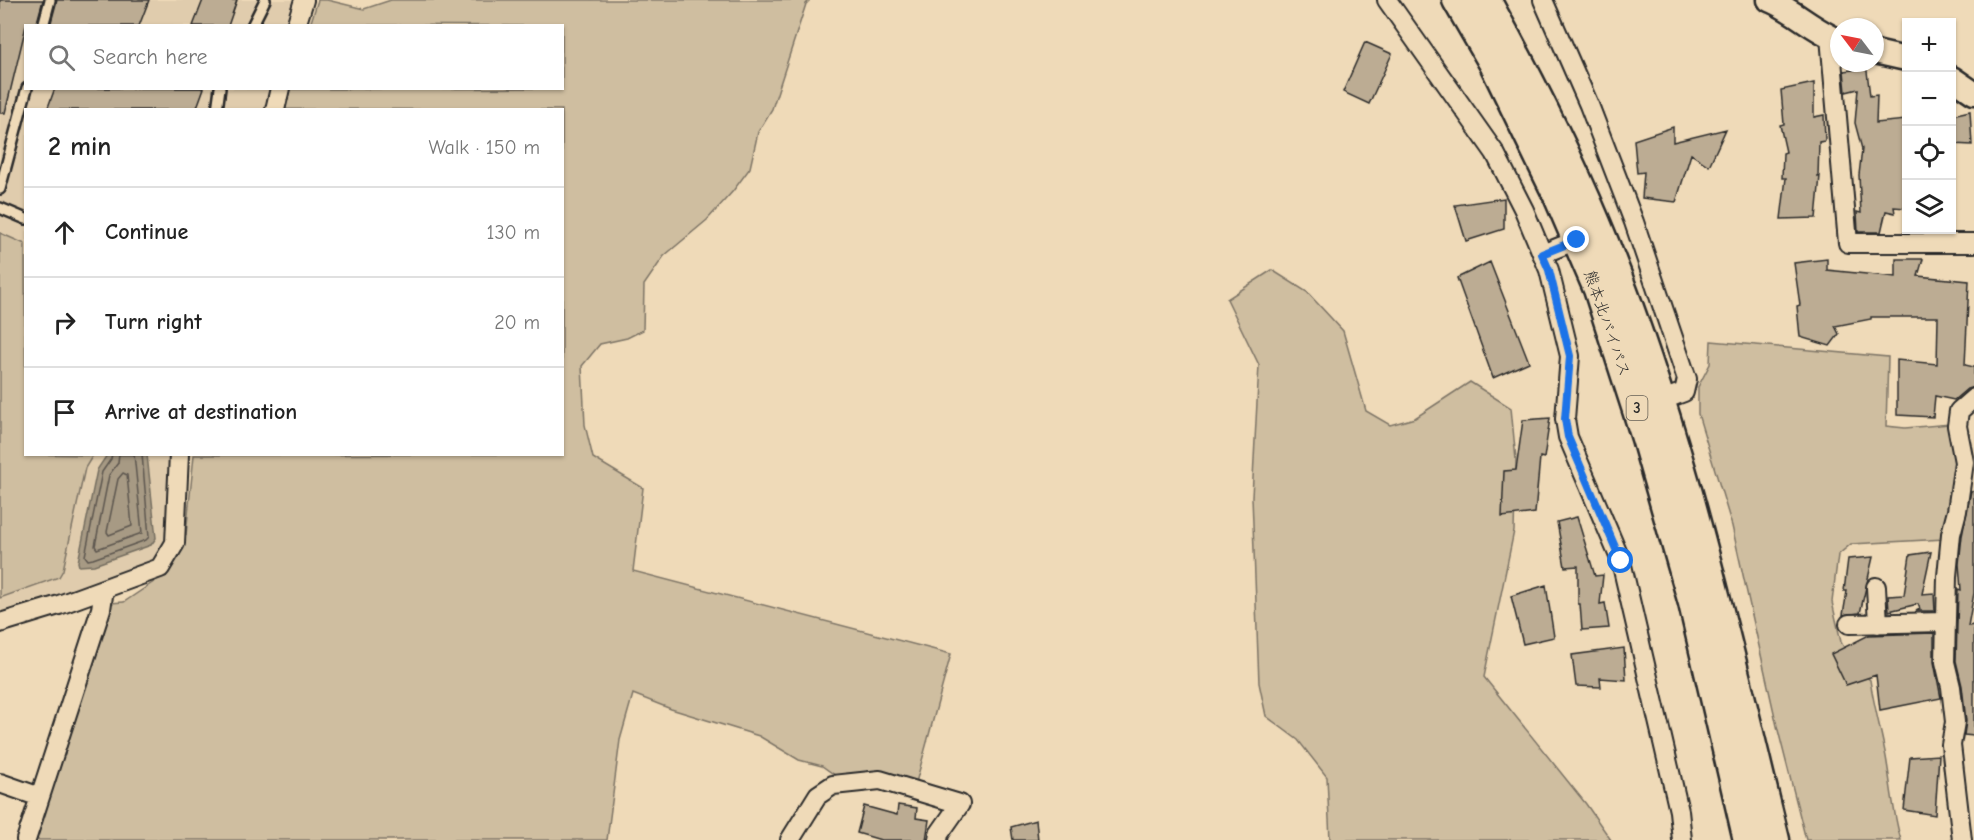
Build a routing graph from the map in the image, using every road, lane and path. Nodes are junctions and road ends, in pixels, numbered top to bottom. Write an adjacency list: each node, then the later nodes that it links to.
1 (50, 0): 9 (lane)
2 (266, 0): 10 (lane)
3 (304, 0): 11 (street)
4 (1387, 0): 28 (street)
5 (1457, 0): 26 (highway, 熊本北バイパス / 3)
6 (1486, 0): 30 (highway, 熊本北バイパス / 3)
7 (1542, 0): 30 (street)
8 (1769, 0): 12 (street)
9 (44, 24)
10 (253, 24)
11 (297, 24)
12 (1830, 35)
13 (1884, 54): 14 (street)
14 (1902, 58)
15 (1837, 72): 27 (street)
16 (1956, 81): 20 (street)
17 (26, 90): 23 (lane)
18 (220, 90): 21 (lane)
19 (280, 90): 22 (street)
20 (1974, 93)
21 (217, 108)
22 (275, 108)
23 (0, 189)
24 (0, 208): 25 (lane)
25 (24, 218)
26 (1577, 240): 28 (street); 44 (highway, 熊本北バイパス / 3)
27 (1974, 243)
28 (1542, 254): 43 (street)
29 (1974, 398): 34 (street)
30 (1660, 401): 45 (highway, 熊本北バイパス / 3)
31 (179, 456): 33 (street)
32 (1876, 587): 37 (street)
33 (104, 589): 35 (street); 39 (street)
34 (1945, 622): 37 (street); 46 (street)
35 (0, 623)
36 (1850, 624): 37 (street)
37 (1878, 624)
38 (0, 783): 39 (street)
39 (40, 797): 40 (street)
40 (26, 840)
41 (790, 840): 42 (street)
42 (938, 840)
43 (1682, 840)
44 (1748, 840)
45 (1775, 840)
46 (1962, 840)

